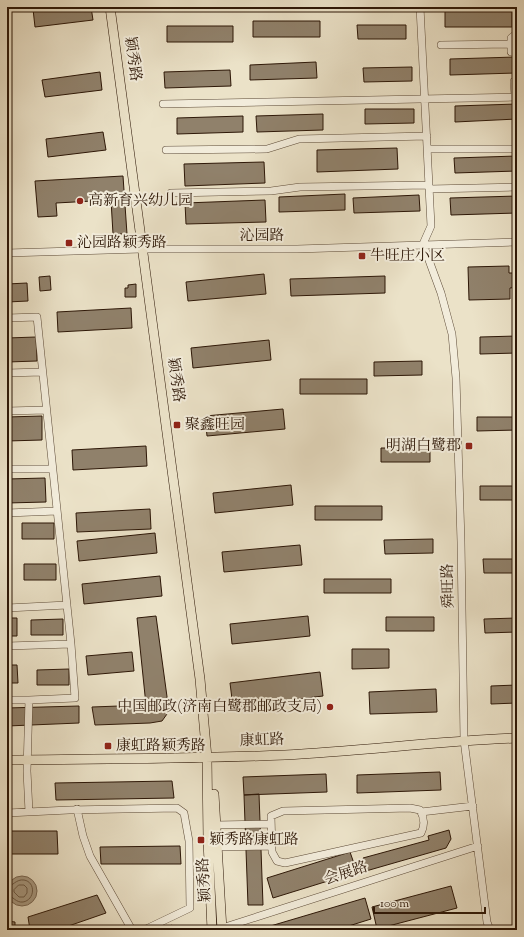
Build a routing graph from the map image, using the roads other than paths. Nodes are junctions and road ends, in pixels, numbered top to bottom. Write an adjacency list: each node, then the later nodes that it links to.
1 (110, 7): 20 (main road, 颖秀路)
2 (420, 7): 9 (street)
3 (516, 10): 4 (street)
4 (514, 44): 5 (street); 6 (street)
5 (441, 45)
6 (517, 53)
7 (517, 80): 8 (street)
8 (516, 97): 9 (street)
9 (425, 98): 10 (street); 11 (street)
10 (163, 104)
11 (427, 136): 13 (street); 14 (street)
12 (517, 148): 13 (street)
13 (428, 149): 15 (street)
14 (166, 150)
15 (429, 187): 16 (street); 17 (street); 19 (street)
16 (517, 187)
17 (171, 193)
18 (517, 242): 19 (street, 沁园路)
19 (423, 244): 20 (street, 沁园路); 38 (street, 舜旺路)
20 (142, 249): 21 (street, 沁园路); 39 (main road, 颖秀路)
21 (7, 252)
22 (7, 318): 23 (street)
23 (42, 372): 24 (street); 25 (street)
24 (7, 373)
25 (46, 410): 26 (street); 27 (street)
26 (7, 411)
27 (52, 468): 28 (street); 29 (street)
28 (7, 469)
29 (57, 511): 30 (street); 31 (street)
30 (7, 513)
31 (67, 605): 32 (street); 33 (street)
32 (7, 608)
33 (71, 644): 34 (street); 36 (street)
34 (7, 646)
35 (7, 700): 36 (street)
36 (29, 700): 41 (street)
37 (517, 738): 38 (main road, 康虹路)
38 (464, 740): 39 (main road, 康虹路); 42 (street, 舜旺路)
39 (207, 758): 41 (main road, 康虹路); 48 (main road, 颖秀路); 55 (main road, 颖秀路)
40 (7, 760): 41 (main road, 康虹路)
41 (28, 760): 44 (street)
42 (473, 806): 45 (street); 50 (street, 舜旺路)
43 (77, 809): 44 (street); 53 (street); 54 (street)
44 (29, 812): 46 (street)
45 (421, 812): 47 (street); 49 (street)
46 (7, 813)
47 (271, 824): 48 (street); 49 (street)
48 (216, 825): 51 (main road, 颖秀路)
49 (272, 846): 51 (street)
50 (478, 846): 52 (street, 会展路); 56 (street, 舜旺路)
51 (217, 847): 52 (main road, 颖秀路)
52 (222, 929)
53 (132, 930)
54 (144, 930)
55 (212, 930)
56 (490, 930)

